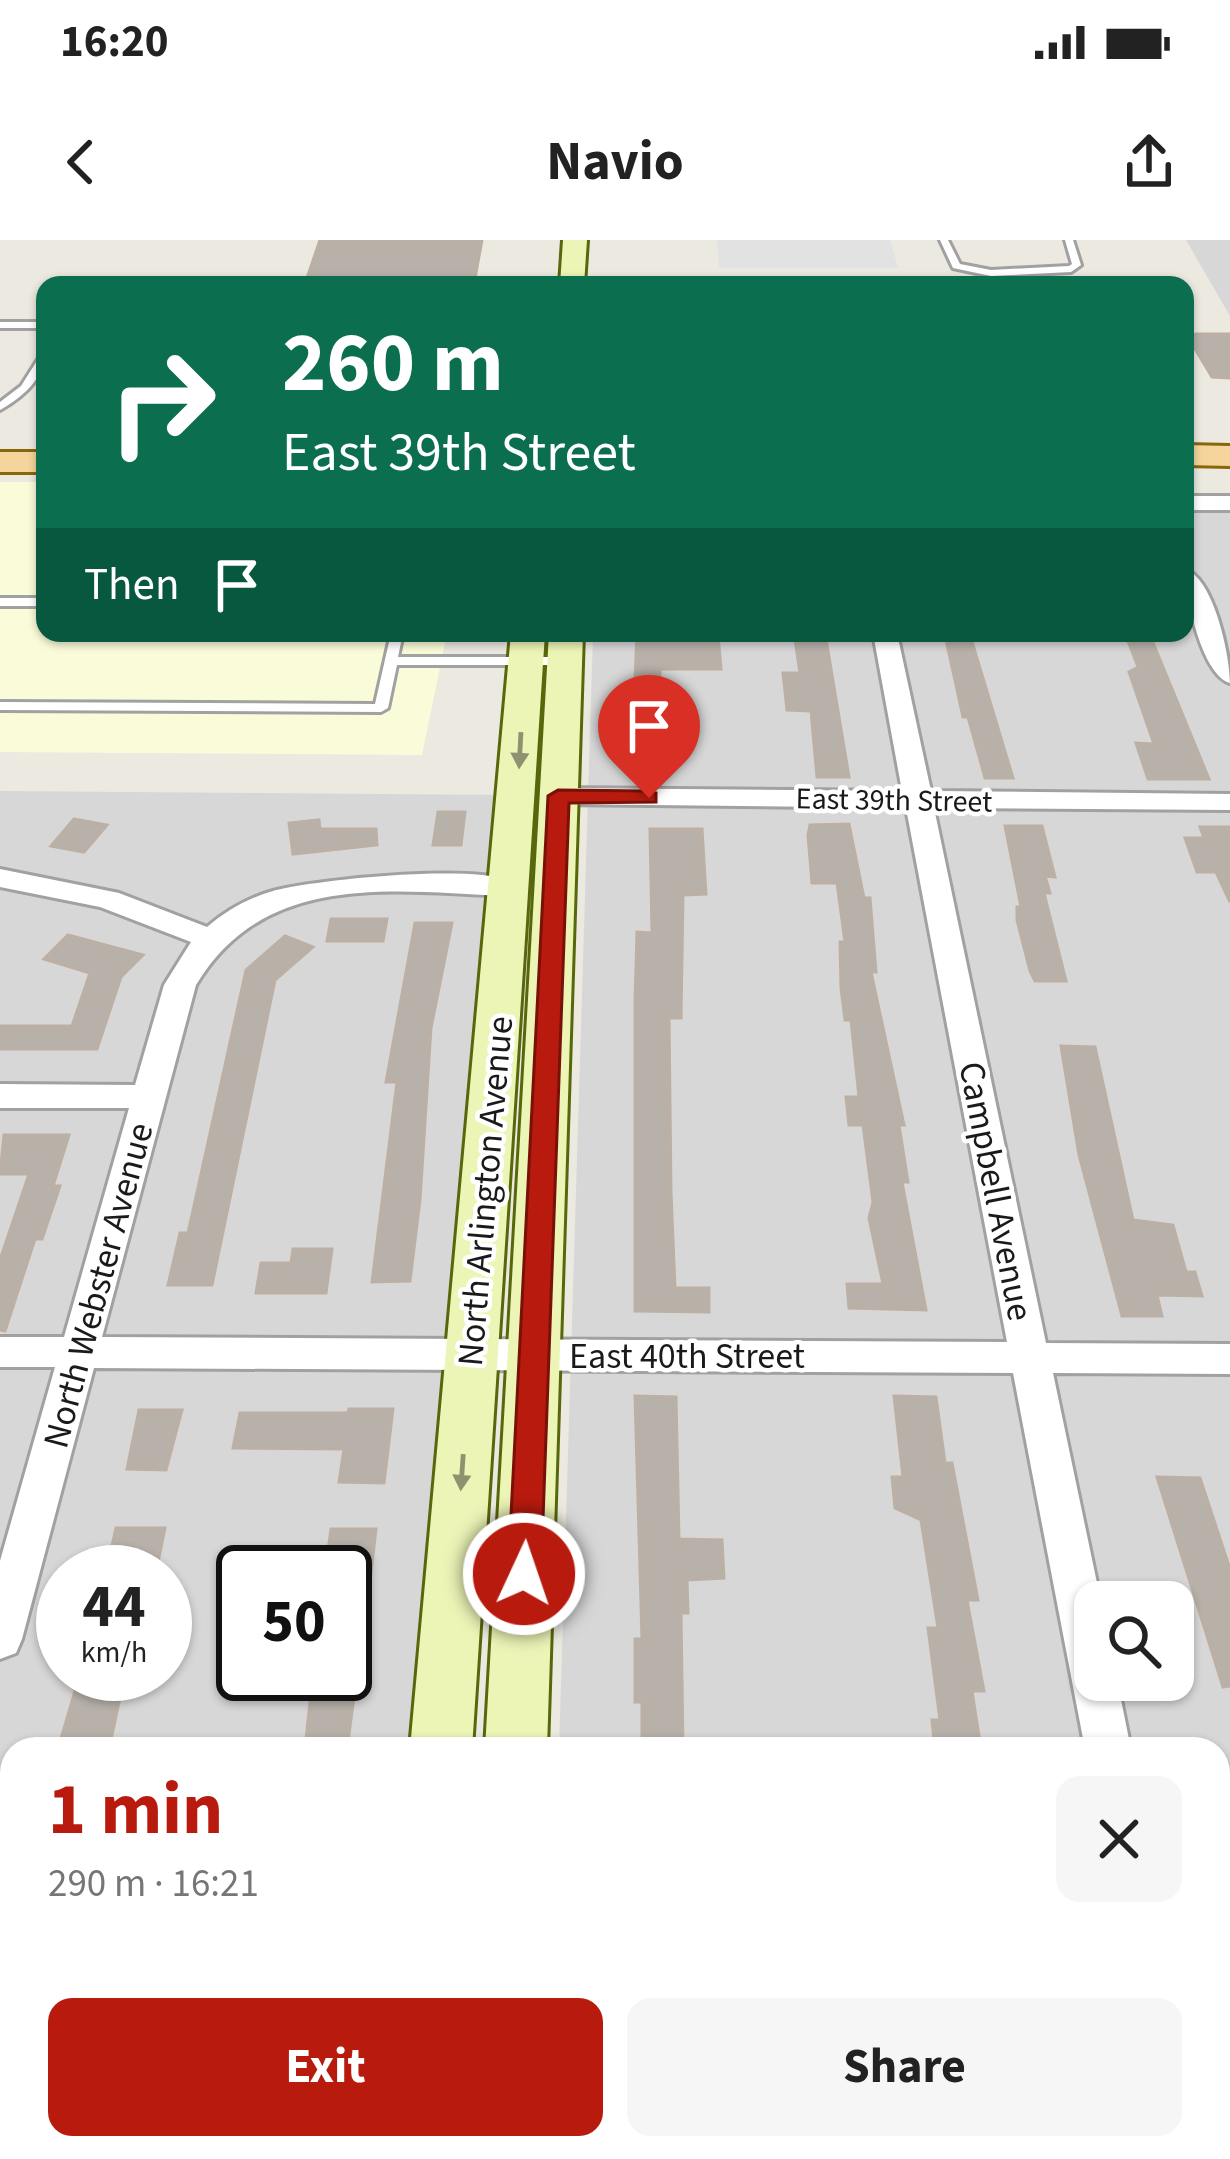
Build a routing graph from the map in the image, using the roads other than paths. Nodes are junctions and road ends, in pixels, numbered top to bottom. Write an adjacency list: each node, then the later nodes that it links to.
1 (574, 240): 4 (main road)
2 (944, 240): 3 (lane)
3 (1069, 240)
4 (572, 276)
5 (0, 325): 6 (lane)
6 (36, 325)
7 (36, 370): 8 (lane)
8 (0, 407)
9 (0, 452): 10 (main road)
10 (36, 452)
11 (1194, 460): 12 (main road)
12 (1230, 460)
13 (0, 462): 14 (main road)
14 (36, 463)
15 (1194, 503): 16 (street)
16 (1230, 503)
17 (1194, 596): 24 (street)
18 (0, 602): 19 (lane)
19 (36, 602)
20 (395, 642): 23 (lane)
21 (887, 642): 27 (street, Campbell Avenue)
22 (546, 647): 23 (lane); 26 (main road, North Arlington Avenue); 30 (main road, North Arlington Avenue, one-way to 30)
23 (392, 661): 25 (lane)
24 (1230, 675)
25 (0, 706)
26 (558, 796): 27 (street, East 39th Street); 36 (main road, North Arlington Avenue)
27 (919, 801): 28 (street, East 39th Street); 38 (street, Campbell Avenue)
28 (1230, 802)
29 (0, 878): 31 (street)
30 (507, 887): 31 (street); 37 (main road, North Arlington Avenue)
31 (210, 939): 33 (street, North Webster Avenue)
32 (0, 1096): 33 (street)
33 (149, 1097): 35 (street, North Webster Avenue)
34 (0, 1352): 35 (street, East 40th Street)
35 (80, 1352): 37 (street, East 40th Street); 40 (street, North Webster Avenue)
36 (535, 1354): 37 (street, East 40th Street); 38 (street, East 40th Street); 42 (main road, North Arlington Avenue)
37 (471, 1355): 41 (main road, North Arlington Avenue, one-way to 41)
38 (1030, 1358): 39 (street, East 40th Street); 43 (street, Campbell Avenue)
39 (1230, 1359)
40 (0, 1639)
41 (443, 1737)
42 (517, 1737)
43 (1106, 1737)

